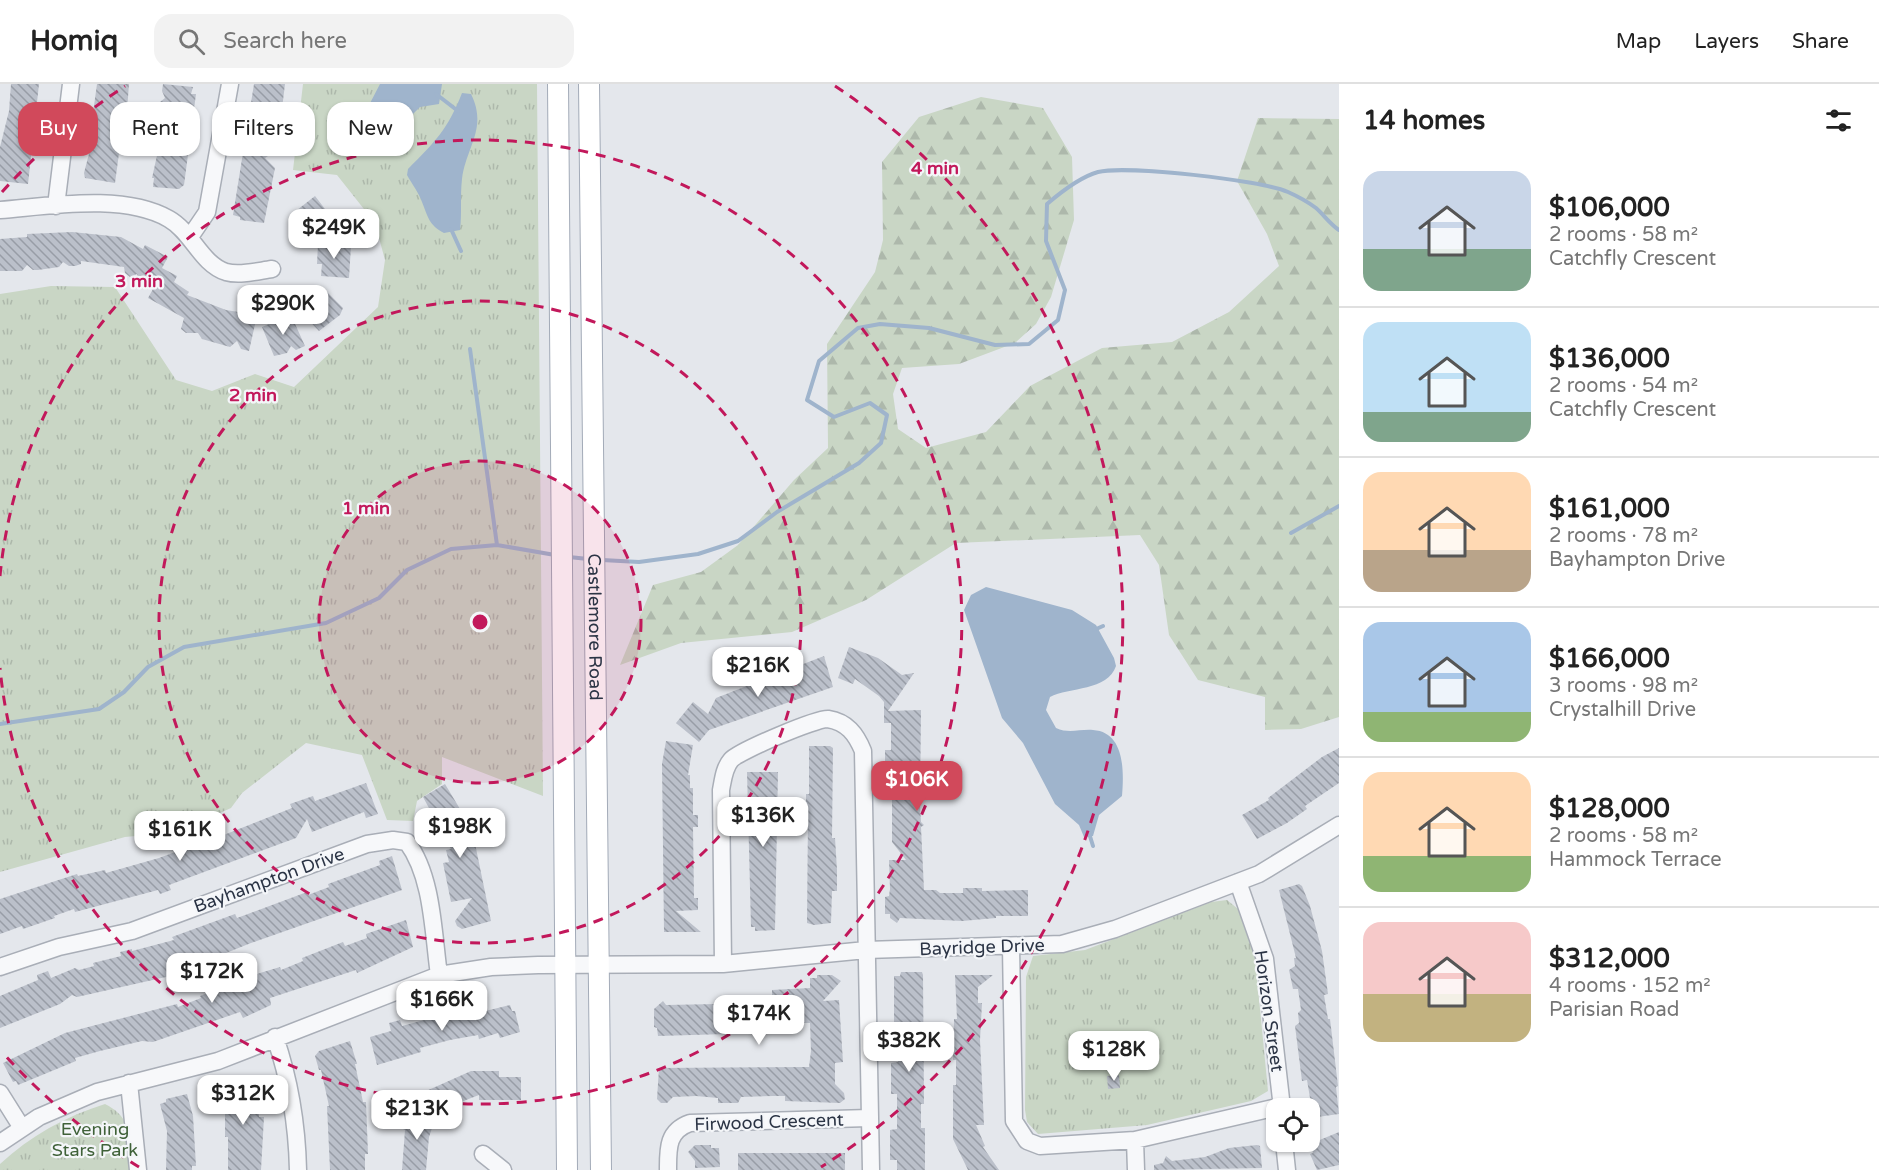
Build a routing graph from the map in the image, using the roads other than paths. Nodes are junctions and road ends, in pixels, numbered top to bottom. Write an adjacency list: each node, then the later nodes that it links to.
1 (70, 84): 5 (street)
2 (230, 84): 7 (street)
3 (558, 84): 13 (main road, Castlemore Road)
4 (590, 84): 14 (main road, Castlemore Road)
5 (56, 206): 6 (street); 7 (street)
6 (0, 210)
7 (190, 237): 8 (street)
8 (272, 269)
9 (1339, 825): 10 (street, Bayridge Drive)
10 (1238, 882): 11 (street, Bayridge Drive); 21 (street, Horizon Street)
11 (1011, 947): 12 (street, Bayridge Drive); 25 (street)
12 (866, 950): 15 (street, Bayridge Drive); 15 (street); 23 (street)
13 (565, 963): 14 (street, Bayridge Drive); 17 (street, Bayridge Drive); 32 (main road, Castlemore Road)
14 (600, 963): 15 (street, Bayridge Drive); 33 (main road, Castlemore Road)
15 (723, 964)
16 (0, 967): 17 (street, Bayhampton Drive)
17 (439, 975): 18 (street, Bayridge Drive)
18 (275, 1037): 19 (street, Bayridge Drive); 30 (street)
19 (129, 1083): 24 (street, Bayridge Drive); 29 (street)
20 (0, 1093): 24 (street)
21 (1281, 1098)
22 (1266, 1111): 25 (street)
23 (869, 1118): 34 (street, Firwood Crescent); 35 (street)
24 (22, 1128): 26 (street, Bayridge Drive)
25 (1135, 1140): 36 (street)
26 (0, 1143)
27 (1285, 1152): 37 (street)
28 (483, 1154): 31 (street)
29 (138, 1170)
30 (298, 1170)
31 (503, 1170)
32 (567, 1170)
33 (601, 1170)
34 (668, 1170)
35 (871, 1170)
36 (1136, 1170)
37 (1287, 1170)

